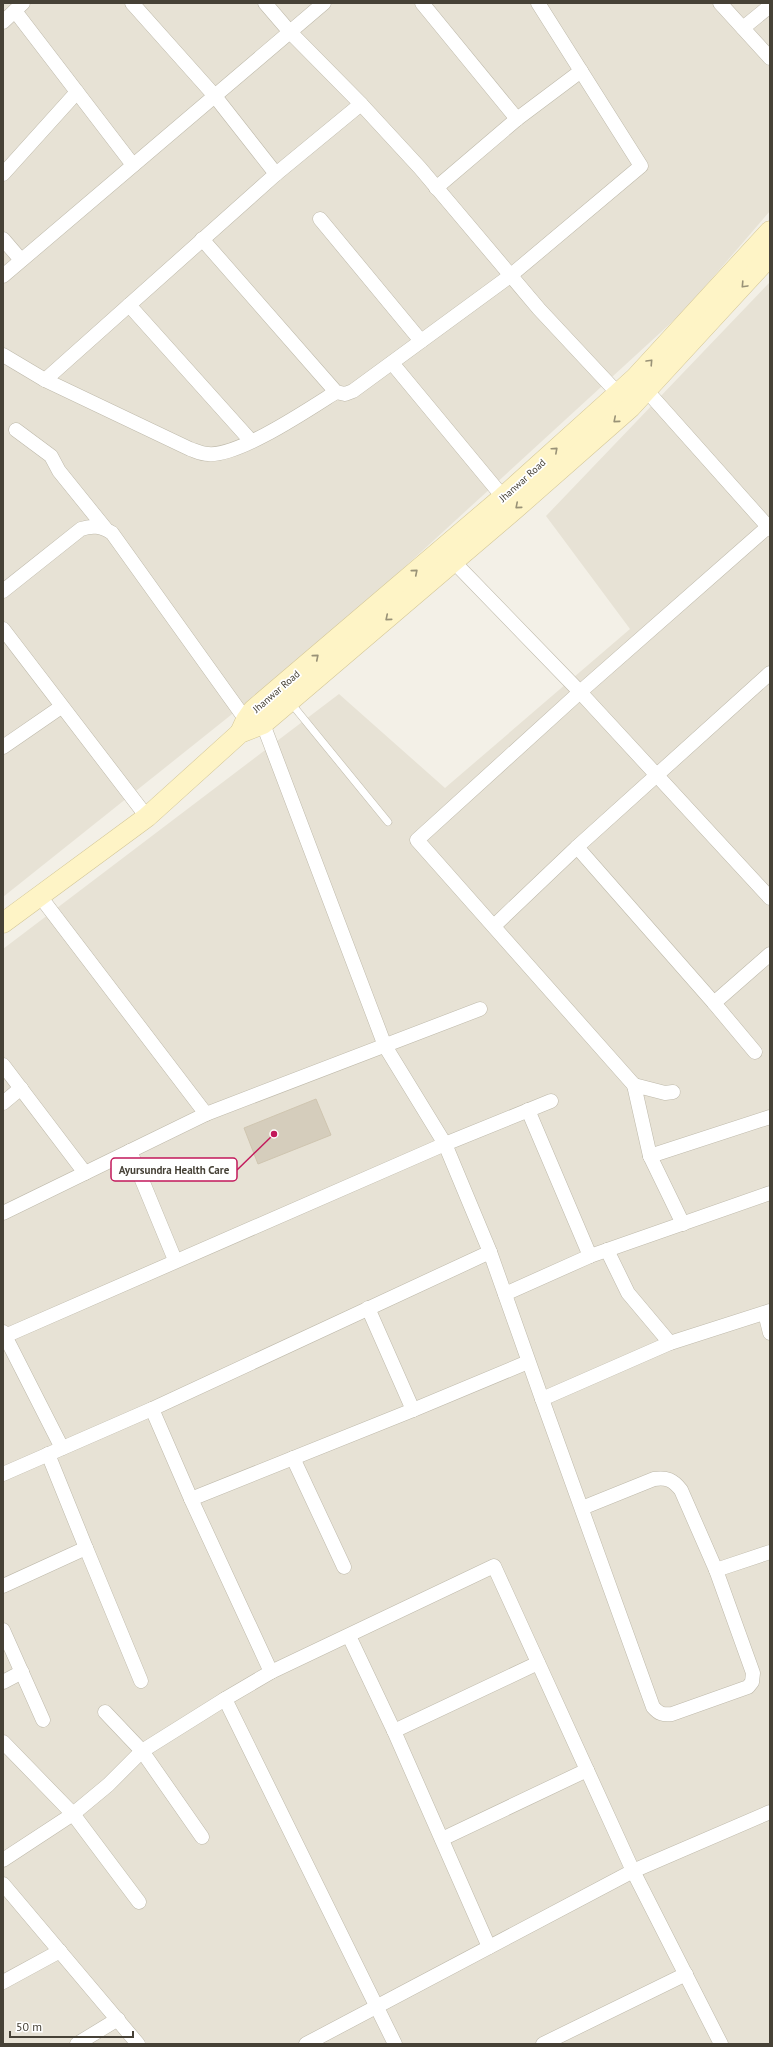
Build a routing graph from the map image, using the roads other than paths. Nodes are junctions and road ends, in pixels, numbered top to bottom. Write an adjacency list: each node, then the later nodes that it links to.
1 (132, 3): 15 (street)
2 (265, 3): 11 (street)
3 (324, 3): 11 (street)
4 (422, 3): 17 (street)
5 (538, 3): 13 (street)
6 (720, 3): 10 (street)
7 (770, 6): 10 (street)
8 (19, 7): 9 (street); 14 (street)
9 (3, 22)
10 (743, 28): 12 (street)
11 (289, 31): 15 (street); 16 (street)
12 (770, 58)
13 (581, 71): 17 (street); 29 (street)
14 (77, 92): 18 (street); 19 (street)
15 (214, 95): 18 (street); 20 (street)
16 (361, 104): 20 (street); 21 (street)
17 (517, 119): 21 (street)
18 (133, 165): 27 (street)
19 (3, 174)
20 (276, 174): 25 (street)
21 (436, 188): 29 (street)
22 (320, 219): 31 (street)
23 (770, 231): 37 (street, Jhanwar Road, one-way to 23)
24 (3, 239): 27 (street)
25 (202, 239): 30 (street); 36 (street)
26 (770, 256): 35 (street, Jhanwar Road, one-way to 35)
27 (21, 260): 28 (street)
28 (3, 276)
29 (510, 276): 31 (street); 37 (street)
30 (129, 305): 34 (street); 39 (street)
31 (421, 341): 33 (street)
32 (3, 356): 34 (street)
33 (392, 363): 36 (street); 40 (street)
34 (45, 380): 39 (street)
35 (647, 390): 37 (street, Jhanwar Road); 41 (street)
36 (336, 392): 39 (street)
37 (625, 400): 40 (street, Jhanwar Road, one-way to 37); 43 (street, Jhanwar Road, one-way to 43)
38 (16, 430): 42 (street)
39 (251, 441)
40 (503, 497): 50 (street, Jhanwar Road, one-way to 40)
41 (769, 527): 47 (street)
42 (105, 528): 44 (street); 50 (street)
43 (454, 562): 47 (street); 48 (street, Jhanwar Road, one-way to 48)
44 (3, 591)
45 (3, 629): 49 (street)
46 (770, 673): 52 (street)
47 (580, 692): 52 (street); 59 (street)
48 (289, 702): 50 (street, Jhanwar Road); 54 (lane)
49 (61, 707): 51 (street); 53 (street)
50 (250, 726): 53 (street); 63 (street)
51 (3, 747)
52 (657, 775): 55 (street); 57 (street)
53 (147, 817): 56 (street)
54 (388, 822)
55 (577, 846): 59 (street); 61 (street)
56 (39, 895): 58 (street); 72 (street)
57 (770, 898)
58 (3, 923)
59 (494, 926): 66 (street)
60 (770, 954): 61 (street)
61 (714, 1003): 64 (street)
62 (480, 1009): 63 (street)
63 (385, 1046): 72 (street); 74 (street)
64 (755, 1052)
65 (3, 1065): 67 (street)
66 (634, 1084): 68 (street); 76 (street)
67 (21, 1088): 70 (street); 77 (street)
68 (673, 1092)
69 (551, 1101): 71 (street)
70 (3, 1103)
71 (528, 1110): 74 (street); 83 (street)
72 (206, 1114): 75 (street)
73 (770, 1118): 76 (street)
74 (445, 1144): 82 (street); 84 (street)
75 (130, 1151): 77 (street); 84 (street)
76 (650, 1156): 80 (street)
77 (85, 1173): 79 (street)
78 (770, 1193): 80 (street)
79 (3, 1213)
80 (683, 1224): 81 (street)
81 (608, 1250): 83 (street); 90 (street)
82 (490, 1252): 85 (street); 86 (street)
83 (590, 1256): 85 (street)
84 (175, 1260): 89 (street)
85 (505, 1294): 91 (street)
86 (368, 1308): 93 (street); 94 (street)
87 (767, 1312): 88 (street); 90 (street)
88 (770, 1333)
89 (4, 1334): 95 (street)
90 (670, 1343): 92 (street)
91 (528, 1362): 92 (street); 94 (street)
92 (542, 1399): 100 (street)
93 (152, 1409): 95 (street); 99 (street)
94 (413, 1410): 97 (street)
95 (62, 1448): 96 (street)
96 (48, 1454): 98 (street); 101 (street)
97 (293, 1458): 99 (street); 103 (street)
98 (3, 1474)
99 (191, 1499): 110 (street)
100 (582, 1508): 104 (street); 104 (street)
101 (86, 1548): 105 (street); 111 (street)
102 (770, 1552): 104 (street)
103 (344, 1567)
104 (716, 1570)
105 (3, 1586)
106 (3, 1630): 109 (street)
107 (349, 1636): 108 (street); 110 (street); 116 (street)
108 (538, 1663): 116 (street); 119 (street)
109 (22, 1672): 112 (street); 115 (street)
110 (272, 1672): 113 (street)
111 (141, 1680)
112 (3, 1682)
113 (224, 1699): 118 (street); 132 (street)
114 (105, 1712): 118 (street)
115 (43, 1720)
116 (394, 1731): 123 (street)
117 (3, 1742): 121 (street)
118 (142, 1751): 121 (street); 122 (street)
119 (587, 1770): 123 (street); 125 (street)
120 (770, 1812): 125 (street)
121 (73, 1814): 124 (street); 127 (street)
122 (202, 1837)
123 (442, 1839): 128 (street)
124 (3, 1860)
125 (633, 1871): 128 (street); 130 (street)
126 (3, 1884): 129 (street)
127 (139, 1902)
128 (489, 1947): 132 (street)
129 (60, 1951): 131 (street); 133 (street)
130 (686, 1974): 138 (street); 139 (street)
131 (3, 1982)
132 (376, 2007): 136 (street); 137 (street)
133 (118, 2019): 134 (street); 135 (street)
134 (77, 2044)
135 (138, 2044)
136 (306, 2044)
137 (395, 2044)
138 (543, 2044)
139 (721, 2044)

